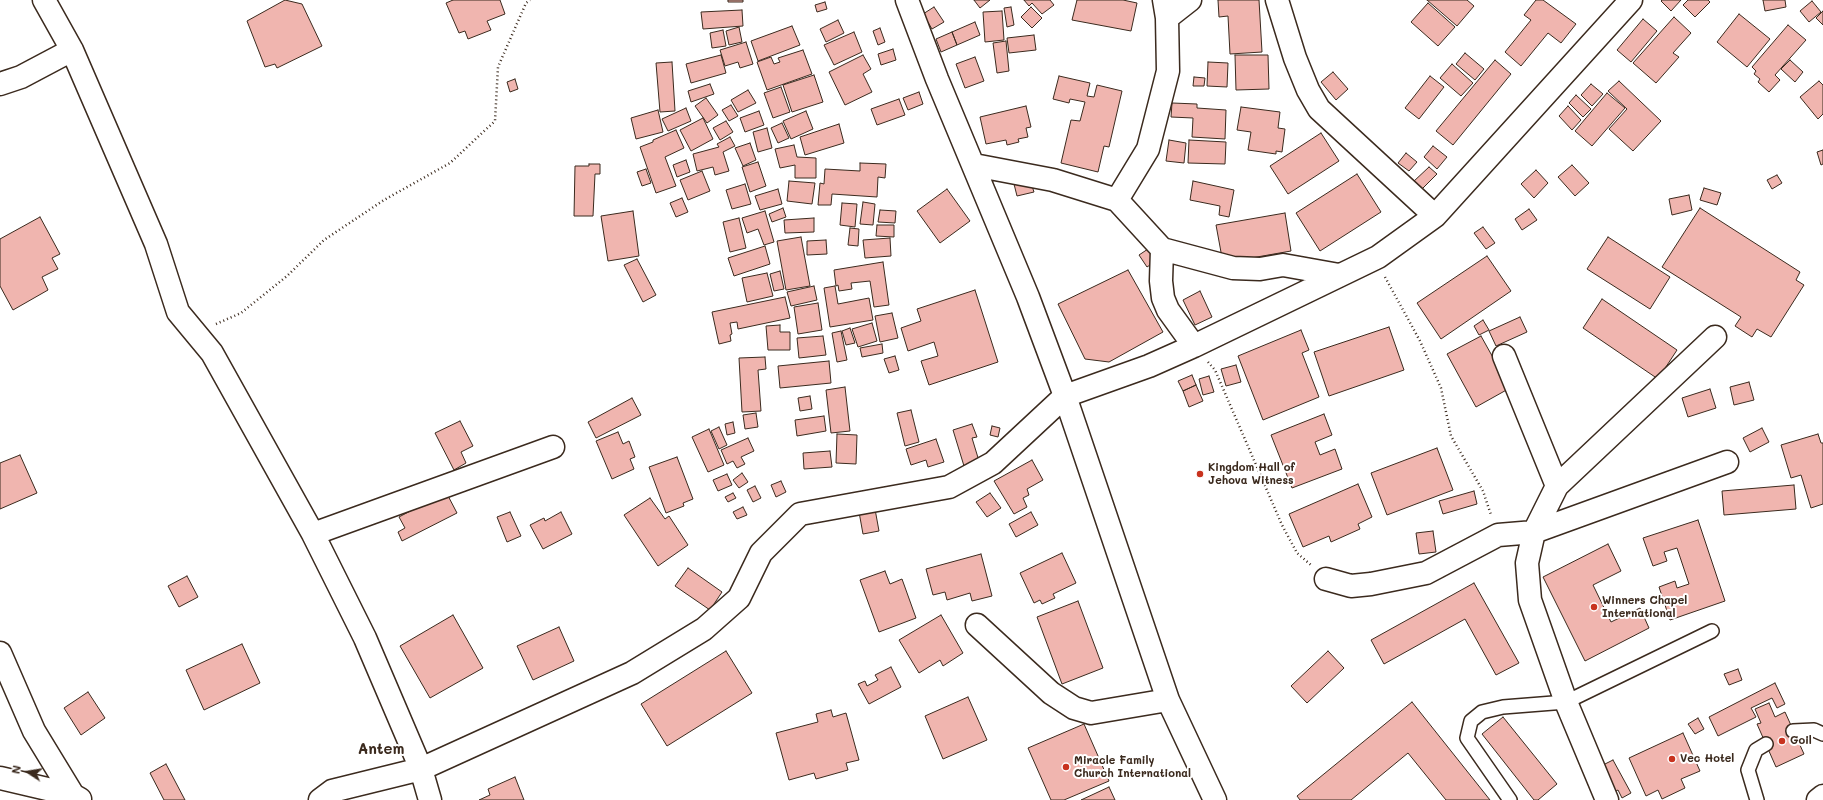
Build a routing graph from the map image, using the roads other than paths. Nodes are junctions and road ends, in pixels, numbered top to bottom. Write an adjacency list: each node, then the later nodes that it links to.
1 (44, 0): 7 (street)
2 (907, 0): 9 (street)
3 (1190, 0): 6 (street)
4 (1277, 0): 11 (street)
5 (1631, 0): 11 (street)
6 (1165, 9): 10 (street)
7 (72, 50): 8 (street); 22 (street)
8 (0, 84)
9 (974, 165): 10 (street); 17 (street)
10 (1117, 200): 12 (street)
11 (1434, 216): 13 (street)
12 (1162, 249): 13 (street); 15 (street)
13 (1339, 275): 15 (street)
14 (1715, 337): 20 (street)
15 (1194, 346): 17 (street)
16 (1504, 356): 20 (street)
17 (1065, 396): 28 (street); 33 (street)
18 (553, 447): 22 (street)
19 (1728, 462): 21 (street)
20 (1557, 486): 21 (street)
21 (1534, 532): 23 (street); 29 (street)
22 (313, 534): 33 (street)
23 (1326, 579)
24 (977, 625): 28 (street)
25 (1712, 631): 29 (lane)
26 (0, 653): 27 (street)
27 (8, 698): 36 (street)
28 (1168, 700): 39 (street)
29 (1566, 702): 40 (lane); 41 (street)
30 (1793, 731): 31 (lane)
31 (1823, 734)
32 (1766, 744): 42 (lane)
33 (421, 769): 37 (street); 38 (street)
34 (0, 778): 36 (street)
35 (1823, 796): 43 (street)
36 (77, 798)
37 (320, 800)
38 (430, 800)
39 (1215, 800)
40 (1510, 800)
41 (1607, 800)
42 (1757, 800)
43 (1818, 800)

